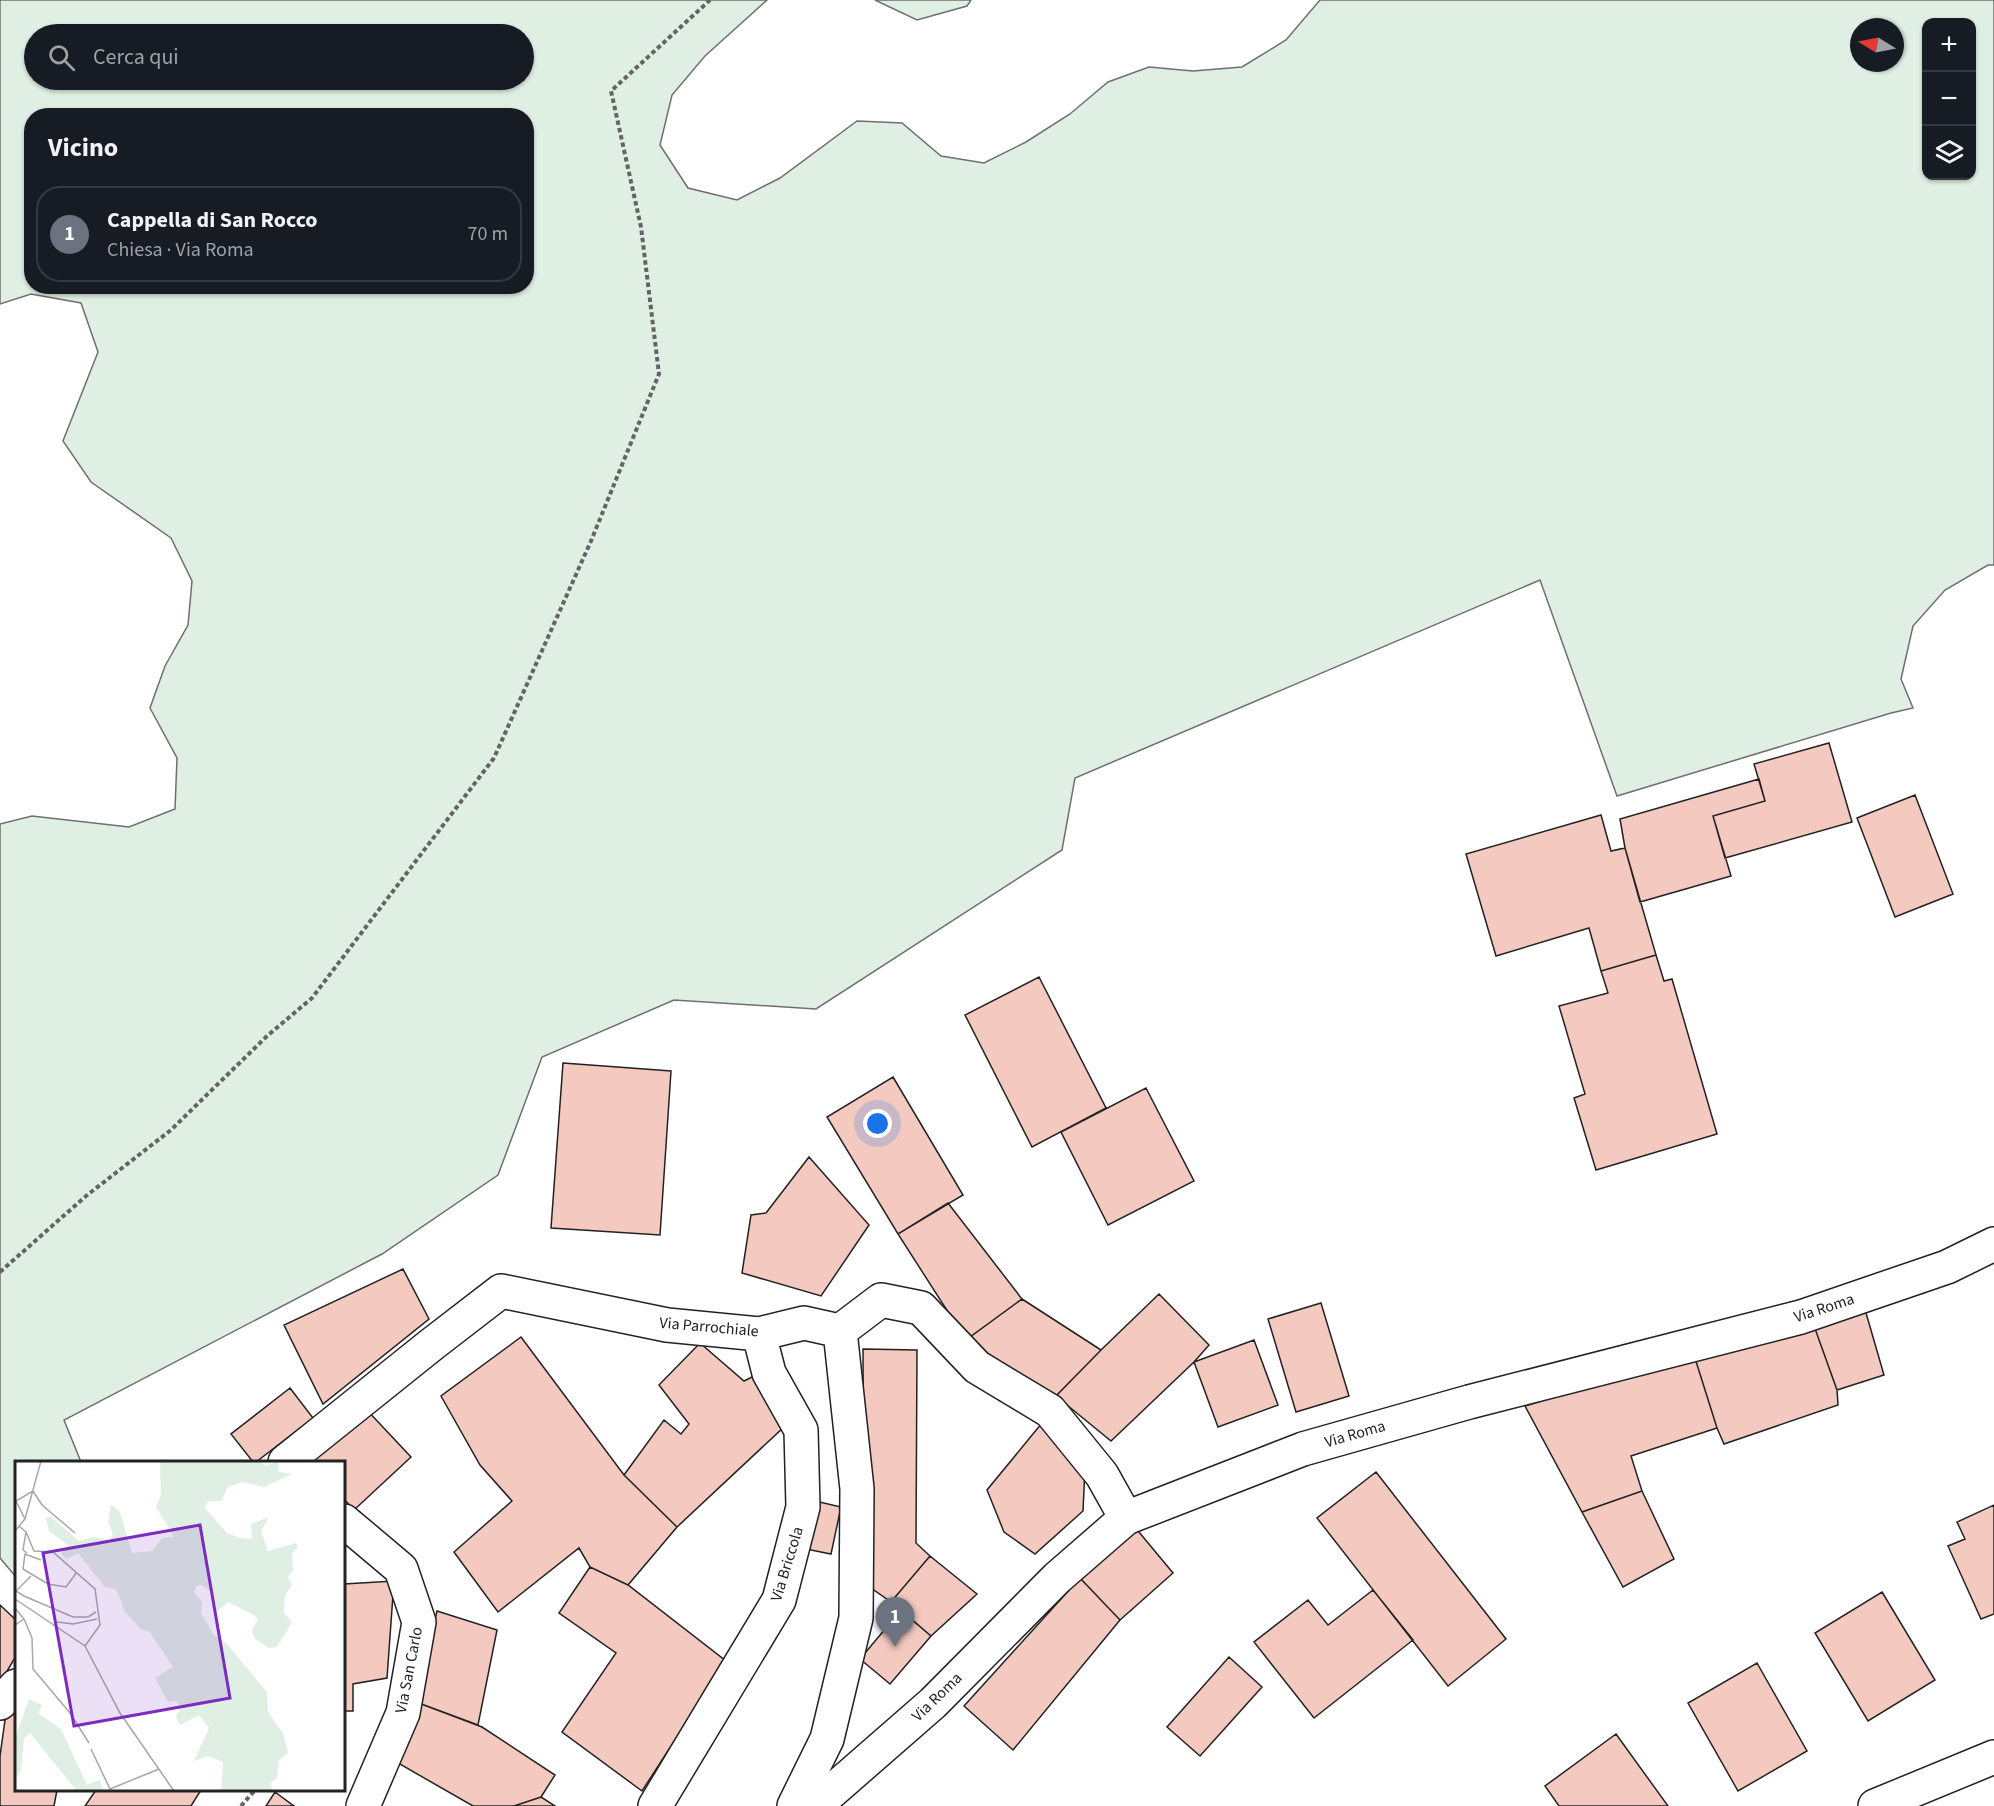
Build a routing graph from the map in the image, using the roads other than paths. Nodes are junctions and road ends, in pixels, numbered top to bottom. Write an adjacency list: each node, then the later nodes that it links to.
1 (1994, 1244): 5 (street, Via Roma)
2 (840, 1331): 3 (street, Via Parrochiale); 5 (street); 12 (street)
3 (759, 1334): 4 (street, Via Parrochiale); 11 (street, Via Briccola)
4 (286, 1461)
5 (1126, 1518): 13 (street, Via Roma)
6 (345, 1522): 10 (street, Via San Carlo)
7 (15, 1687): 8 (street)
8 (0, 1703)
9 (1994, 1758): 14 (street)
10 (363, 1806)
11 (655, 1806)
12 (794, 1806)
13 (815, 1806)
14 (1875, 1806)

